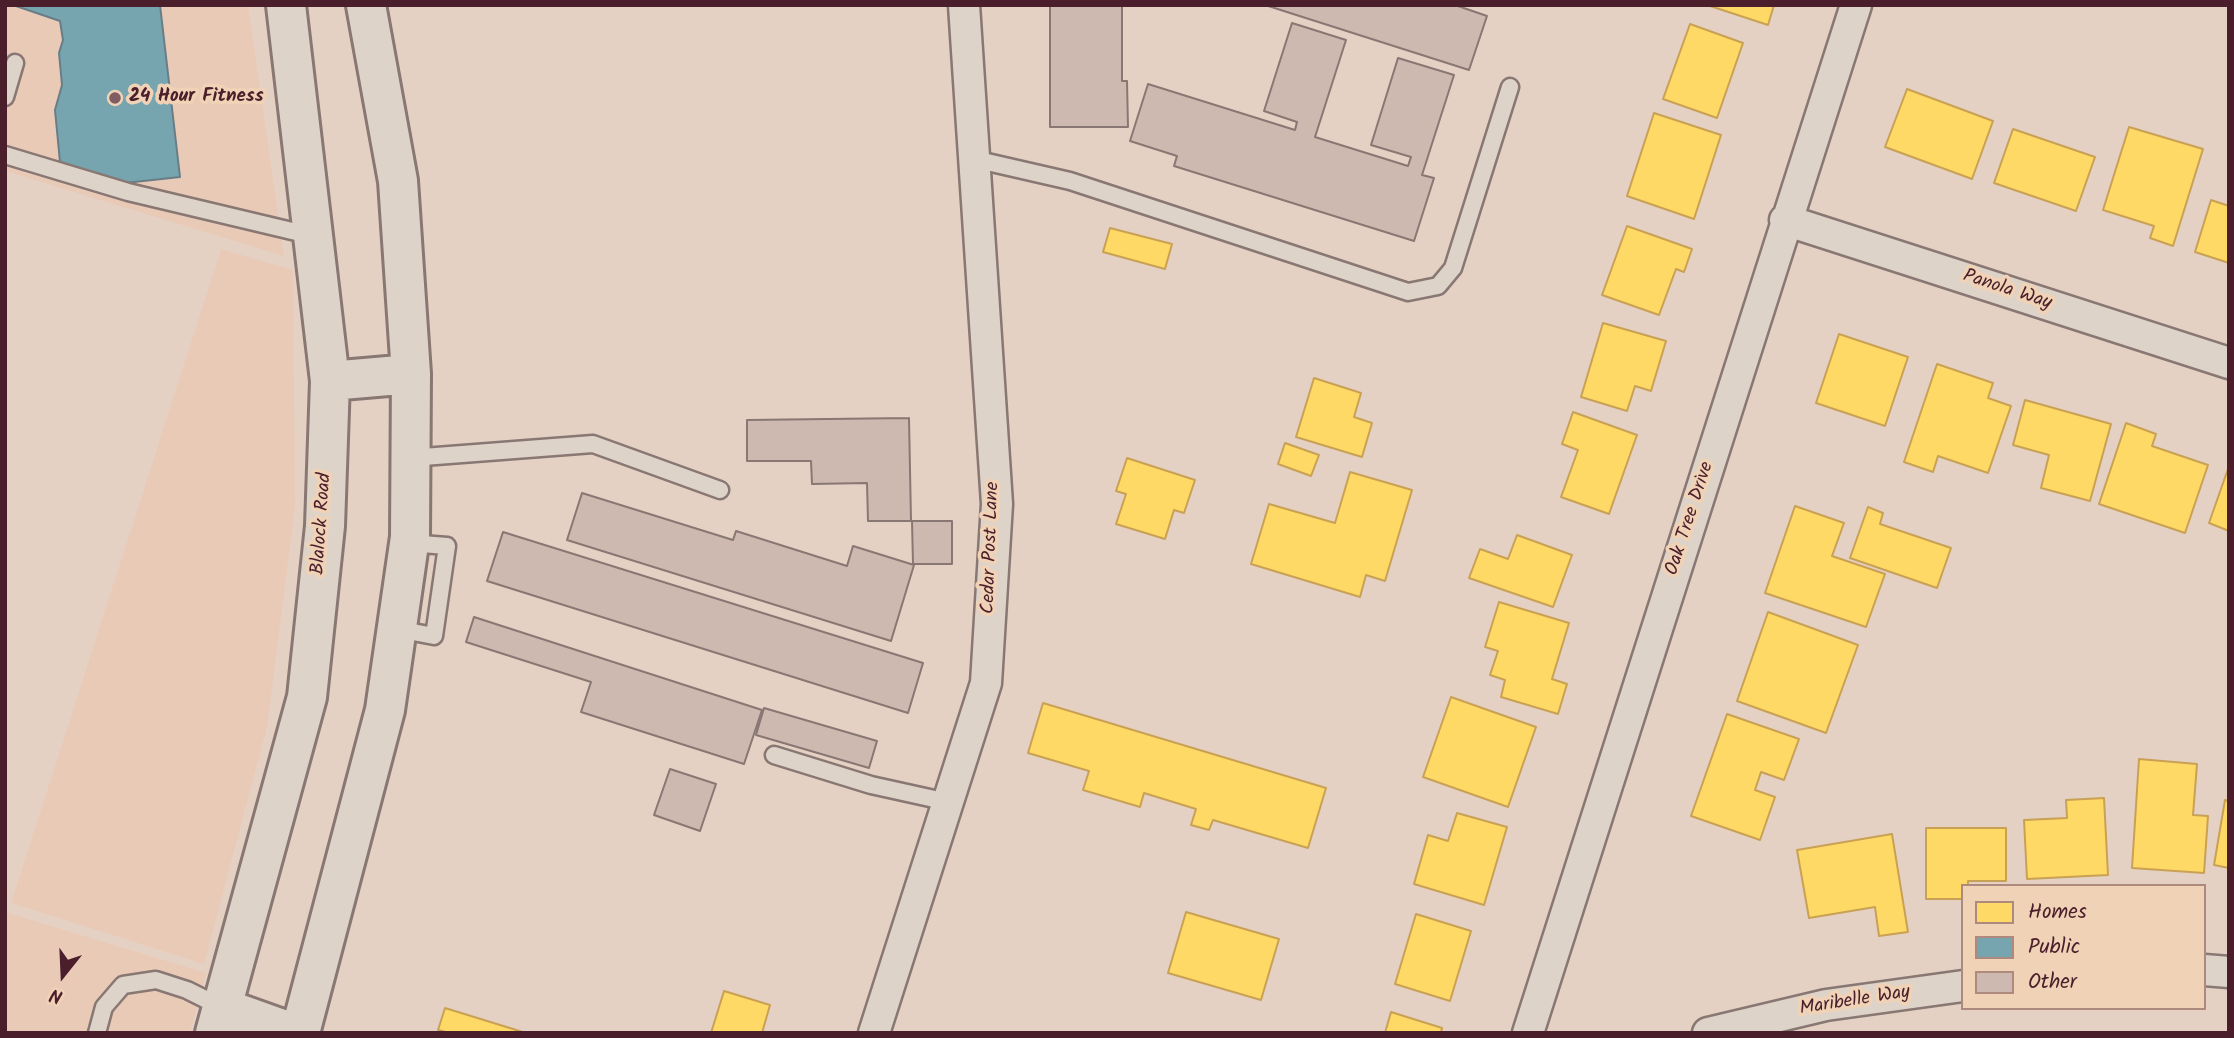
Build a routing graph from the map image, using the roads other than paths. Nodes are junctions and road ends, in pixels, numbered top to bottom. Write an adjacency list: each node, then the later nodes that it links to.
1 (286, 5): 11 (main road, Blalock Road)
2 (366, 5): 13 (main road)
3 (964, 5): 9 (street, Cedar Post Lane)
4 (1856, 5): 10 (street, Oak Tree Drive)
5 (15, 62): 7 (lane)
6 (1510, 87): 9 (lane)
7 (5, 97)
8 (5, 155): 11 (lane)
9 (974, 159): 18 (street, Cedar Post Lane)
10 (1785, 220): 12 (street, Panola Way); 27 (street, Oak Tree Drive)
11 (313, 236): 14 (main road, Blalock Road)
12 (2229, 363)
13 (411, 374): 14 (main road); 15 (main road)
14 (330, 381): 22 (main road, Blalock Road)
15 (410, 458): 16 (lane); 25 (main road)
16 (720, 490)
17 (774, 755): 18 (lane)
18 (948, 802): 26 (street, Cedar Post Lane)
19 (2206, 970): 20 (street)
20 (2229, 972)
21 (1961, 986): 28 (street, Maribelle Way)
22 (219, 1020): 23 (lane); 24 (main road)
23 (97, 1033)
24 (293, 1033)
25 (300, 1033)
26 (874, 1033)
27 (1528, 1033)
28 (1708, 1033)

